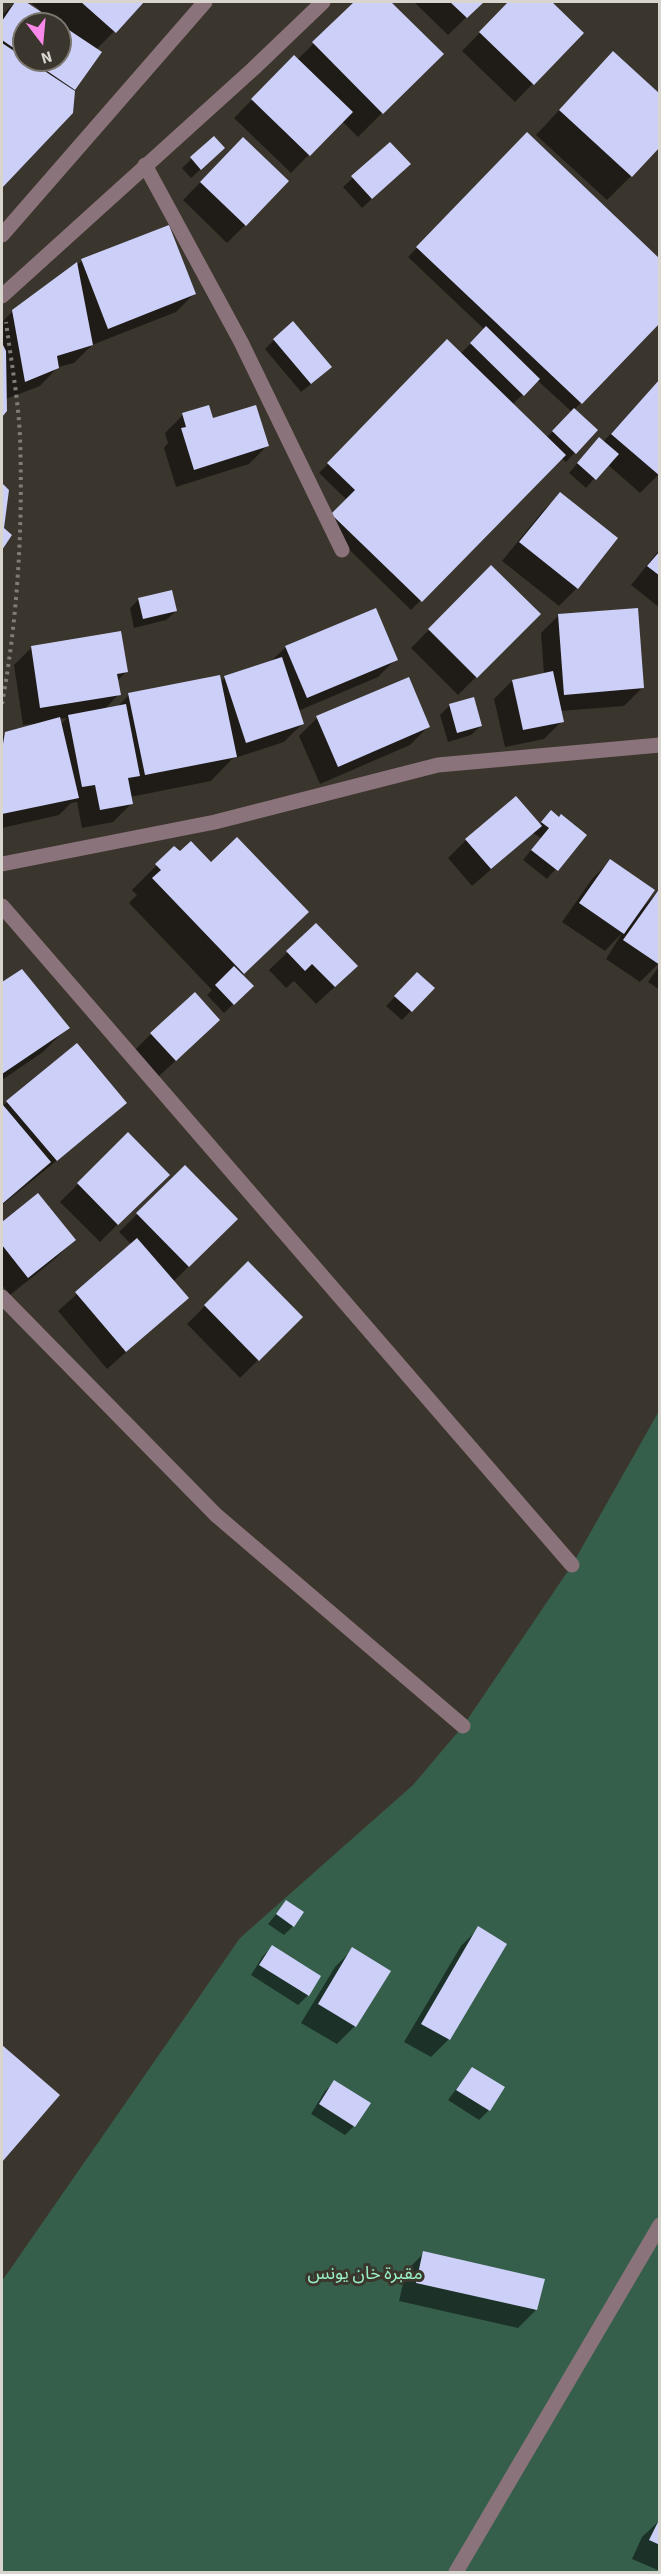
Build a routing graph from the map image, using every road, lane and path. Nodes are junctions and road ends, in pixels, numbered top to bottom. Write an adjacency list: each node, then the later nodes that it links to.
1 (205, 2): 4 (street)
2 (323, 2): 3 (street)
3 (145, 165): 5 (street); 6 (street)
4 (2, 235)
5 (2, 295): 7 (path)
6 (342, 550)
7 (2, 704)
8 (660, 745): 9 (street)
9 (2, 864)
10 (2, 906): 12 (street)
11 (2, 1298): 13 (street)
12 (572, 1565)
13 (463, 1725)
14 (660, 2225): 15 (street)
15 (456, 2572)

